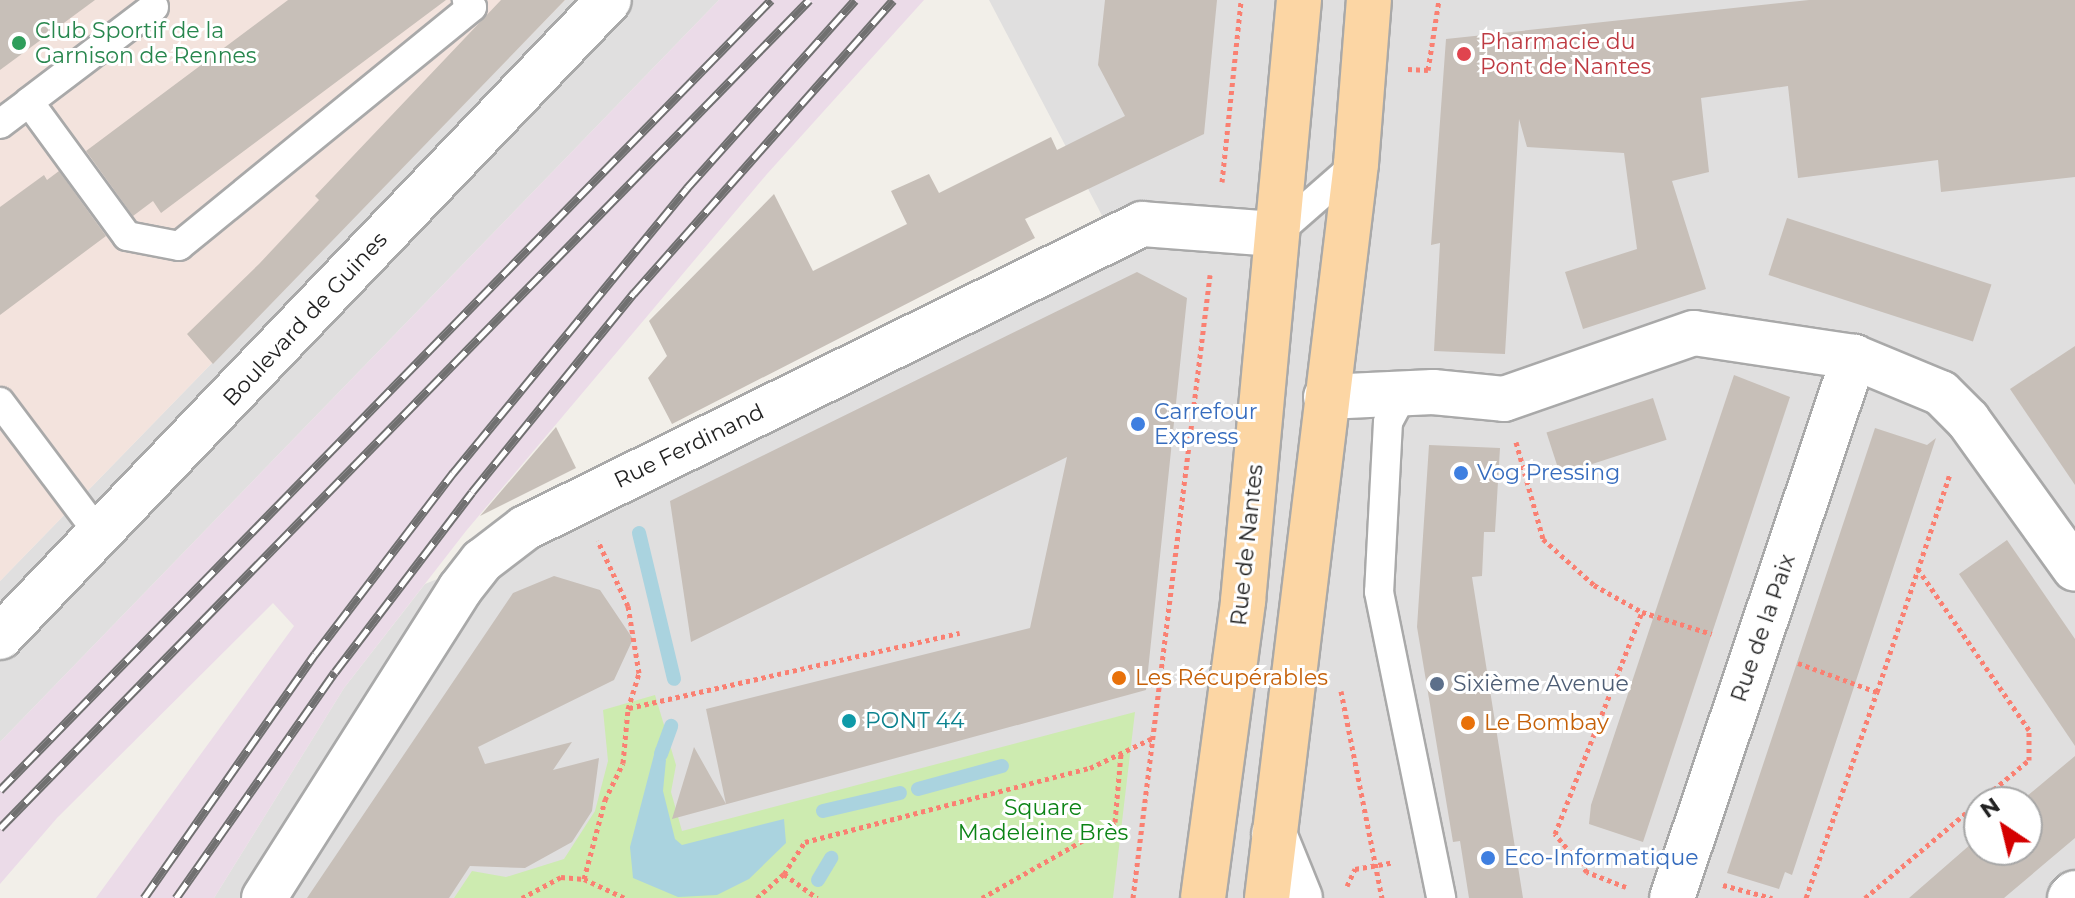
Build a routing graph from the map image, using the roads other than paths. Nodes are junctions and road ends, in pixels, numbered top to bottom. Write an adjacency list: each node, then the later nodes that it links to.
1 (467, 0): 6 (lane)
2 (609, 0): 14 (street, Boulevard de Guines)
3 (1299, 0): 9 (main road, Rue de Nantes)
4 (1369, 0): 8 (main road)
5 (156, 2): 6 (lane)
6 (29, 102): 7 (lane)
7 (0, 124)
8 (1356, 164): 9 (lane); 12 (main road)
9 (1276, 234): 20 (street, Rue Ferdinand); 21 (main road, Rue de Nantes)
10 (1854, 357): 11 (street); 15 (street); 19 (street, Rue de la Paix)
11 (1402, 396): 12 (street); 24 (lane)
12 (1326, 397): 17 (main road)
13 (0, 402): 14 (lane)
14 (99, 534): 16 (street, Boulevard de Guines)
15 (2075, 569)
16 (0, 637)
17 (1274, 834): 22 (main road); 23 (street)
18 (2075, 893): 25 (street)
19 (1656, 895)
20 (264, 898)
21 (1203, 898)
22 (1267, 898)
23 (1300, 898)
24 (1441, 898)
25 (2070, 898)

